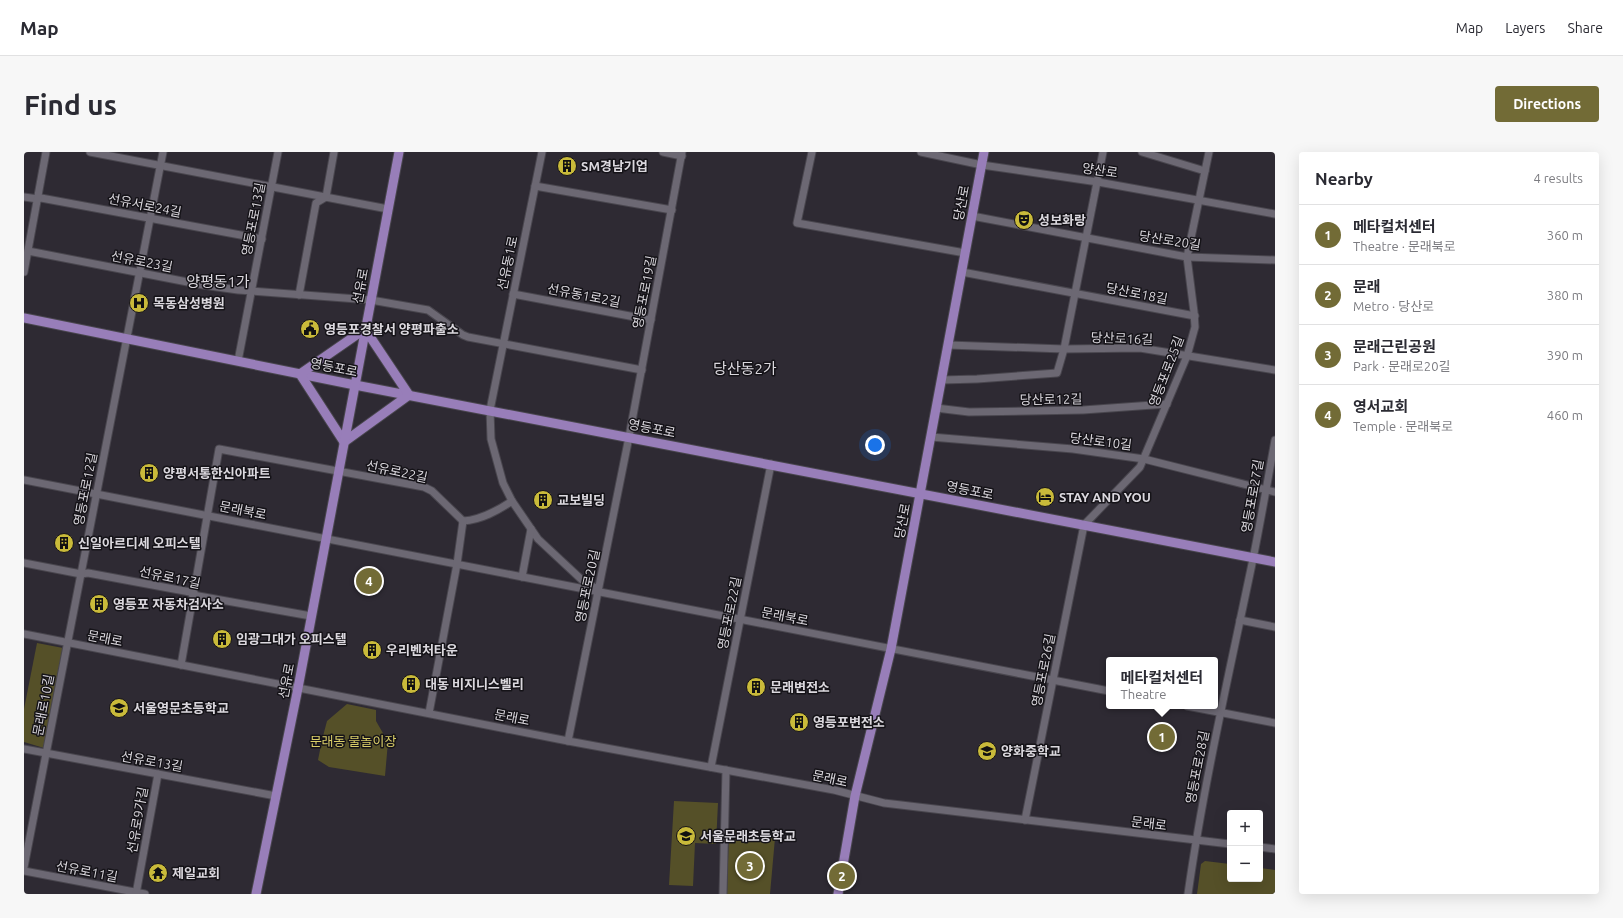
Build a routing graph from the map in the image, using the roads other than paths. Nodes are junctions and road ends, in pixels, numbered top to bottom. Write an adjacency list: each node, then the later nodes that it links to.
1 (46, 152): 24 (street)
2 (90, 152): 17 (street)
3 (163, 152): 17 (street, 영등포로12길)
4 (278, 152): 21 (street, 영등포로13길)
5 (334, 152): 23 (street)
6 (399, 152): 26 (main road, 선유로)
7 (542, 152): 20 (street, 선유동1로)
8 (663, 152): 15 (street)
9 (812, 152): 34 (street)
10 (921, 152): 16 (street, 양산로)
11 (984, 152): 16 (main road, 당산로)
12 (1103, 152): 19 (street)
13 (1142, 152): 18 (street)
14 (1209, 152): 18 (street, 영등포로25길)
15 (682, 154): 27 (street, 영등포로19길)
16 (982, 165): 19 (street, 양산로); 29 (main road, 당산로)
17 (160, 166): 21 (street); 30 (street, 영등포로12길)
18 (1205, 171): 25 (street, 영등포로25길)
19 (1098, 182): 25 (street, 양산로); 31 (street)
20 (535, 186): 27 (street); 42 (street, 선유동1로)
21 (272, 187): 23 (street); 32 (street, 영등포로13길)
22 (24, 197): 24 (street, 선유서로24길)
23 (326, 198): 26 (street); 43 (street)
24 (38, 200): 30 (street, 선유서로24길); 33 (street)
25 (1199, 200): 28 (street, 양산로); 35 (street, 영등포로25길)
26 (388, 209): 44 (main road, 선유로)
27 (672, 210): 47 (street, 영등포로19길)
28 (1275, 214)
29 (972, 216): 31 (street, 당산로20길); 34 (main road, 당산로)
30 (150, 219): 32 (street, 선유서로24길); 39 (street, 영등포로12길)
31 (1085, 237): 35 (street, 당산로20길); 41 (street)
32 (262, 239): 40 (street, 영등포로13길)
33 (28, 251): 37 (street); 39 (street, 선유로23길)
34 (965, 253): 38 (main road, 당산로)
35 (1187, 257): 36 (street, 당산로20길); 45 (street, 영등포로25길)
36 (1275, 260)
37 (24, 272)
38 (962, 272): 41 (street, 당산로18길); 51 (main road, 당산로)
39 (139, 273): 40 (street, 선유로23길); 49 (street, 영등포로12길)
40 (252, 291): 43 (street, 선유로23길); 54 (street, 영등포로13길)
41 (1074, 293): 45 (street, 당산로18길); 52 (street)
42 (513, 294): 47 (street, 선유동1로2길); 50 (street, 선유동1로)
43 (299, 295): 44 (street, 선유로23길)
44 (370, 300): 48 (main road, 선유로); 50 (street, 선유로23길)
45 (1195, 316): 53 (street, 영등포로25길)
46 (24, 318): 49 (main road, 영등포로)
47 (651, 320): 55 (street, 영등포로19길)
48 (365, 329): 57 (main road); 59 (main road, 선유로); 60 (main road)
49 (126, 339): 54 (main road, 영등포로); 75 (street, 영등포로12길)
50 (504, 344): 55 (street); 63 (street, 선유동1로)
51 (948, 345): 52 (street, 당산로16길); 58 (main road, 당산로)
52 (1064, 349): 53 (street, 당산로16길); 58 (street)
53 (1187, 356): 56 (street, 당산로16길); 61 (street, 영등포로25길)
54 (238, 361): 57 (main road, 영등포로)
55 (642, 370): 64 (street, 영등포로19길)
56 (1275, 370)
57 (300, 374): 59 (main road, 영등포로); 67 (main road)
58 (942, 380): 62 (main road, 당산로)
59 (355, 385): 60 (main road, 영등포로); 67 (main road, 선유로)
60 (409, 395): 63 (main road, 영등포로); 67 (main road)
61 (1167, 404): 62 (street, 당산로12길); 69 (street, 영등포로25길)
62 (936, 408): 65 (main road, 당산로)
63 (490, 410): 64 (main road, 영등포로); 77 (street, 선유동1로)
64 (630, 437): 70 (main road, 영등포로); 89 (street, 영등포로20길)
65 (931, 437): 69 (street, 당산로10길); 76 (main road, 당산로)
66 (1275, 440): 68 (street, 영등포로27길)
67 (344, 442): 71 (main road, 선유로)
68 (1274, 452): 73 (street, 영등포로27길)
69 (1144, 459): 73 (street, 당산로10길); 80 (street, 영등포로25길)
70 (771, 464): 76 (main road, 영등포로); 92 (street, 영등포로22길)
71 (338, 472): 78 (street); 79 (street, 선유로22길); 82 (main road, 선유로)
72 (24, 480): 75 (street, 문래북로)
73 (1266, 491): 74 (street, 당산로10길); 83 (street, 영등포로27길)
74 (1275, 492)
75 (96, 494): 78 (street, 문래북로); 87 (street, 영등포로12길)
76 (920, 494): 80 (main road, 영등포로); 97 (main road, 당산로)
77 (512, 501): 79 (street); 81 (street, 선유동1로)
78 (208, 515): 82 (street, 문래북로); 90 (street)
79 (462, 521): 86 (street)
80 (1084, 525): 83 (main road, 영등포로); 99 (street, 영등포로26길)
81 (531, 529): 88 (street); 89 (street, 선유동1로)
82 (326, 538): 86 (street, 문래북로); 91 (main road, 선유로)
83 (1253, 557): 84 (main road, 영등포로); 93 (street, 영등포로28길)
84 (1275, 562)
85 (24, 563): 87 (street, 선유로17길)
86 (457, 564): 88 (street, 문래북로); 104 (street)
87 (81, 574): 90 (street, 선유로17길); 96 (street, 영등포로12길)
88 (522, 577): 89 (street, 문래북로)
89 (598, 592): 92 (street, 문래북로); 106 (street, 영등포로20길)
90 (193, 595): 91 (street, 선유로17길); 98 (street)
91 (311, 616): 100 (main road, 선유로)
92 (740, 620): 97 (street, 문래북로); 109 (street, 영등포로22길)
93 (1240, 620): 94 (street); 103 (street, 영등포로28길)
94 (1275, 627)
95 (24, 634): 96 (street, 문래로)
96 (67, 643): 98 (street, 문래로); 108 (street, 문래로10길)
97 (891, 649): 99 (street, 문래북로); 113 (main road, 당산로)
98 (181, 665): 100 (street, 문래로)
99 (1053, 680): 101 (street, 문래북로); 114 (street, 영등포로26길)
100 (298, 688): 104 (street, 문래로); 112 (main road, 선유로)
101 (1106, 690)
102 (1204, 709): 103 (street)
103 (1220, 712): 105 (street); 115 (street, 영등포로28길)
104 (429, 713): 106 (street, 문래로)
105 (1275, 723)
106 (568, 740): 109 (street, 문래로)
107 (24, 749): 108 (street, 선유로13길)
108 (46, 753): 111 (street, 선유로13길); 119 (street, 문래로10길)
109 (711, 767): 110 (street, 문래로)
110 (726, 770): 113 (street, 문래로); 124 (street)
111 (158, 774): 112 (street, 선유로13길); 121 (street, 선유로9가길)
112 (276, 796): 123 (main road, 선유로)
113 (856, 796): 114 (street, 문래로); 125 (main road, 당산로)
114 (1025, 820): 115 (street, 문래로)
115 (1195, 840): 116 (street, 문래로); 126 (street, 영등포로28길)
116 (1227, 844)
117 (1263, 847): 118 (street)
118 (1275, 848)
119 (24, 867)
120 (24, 871): 121 (street, 선유로11길)
121 (136, 893): 122 (street, 선유로11길)
122 (145, 894)
123 (256, 894)
124 (723, 894)
125 (838, 894)
126 (1188, 894)

